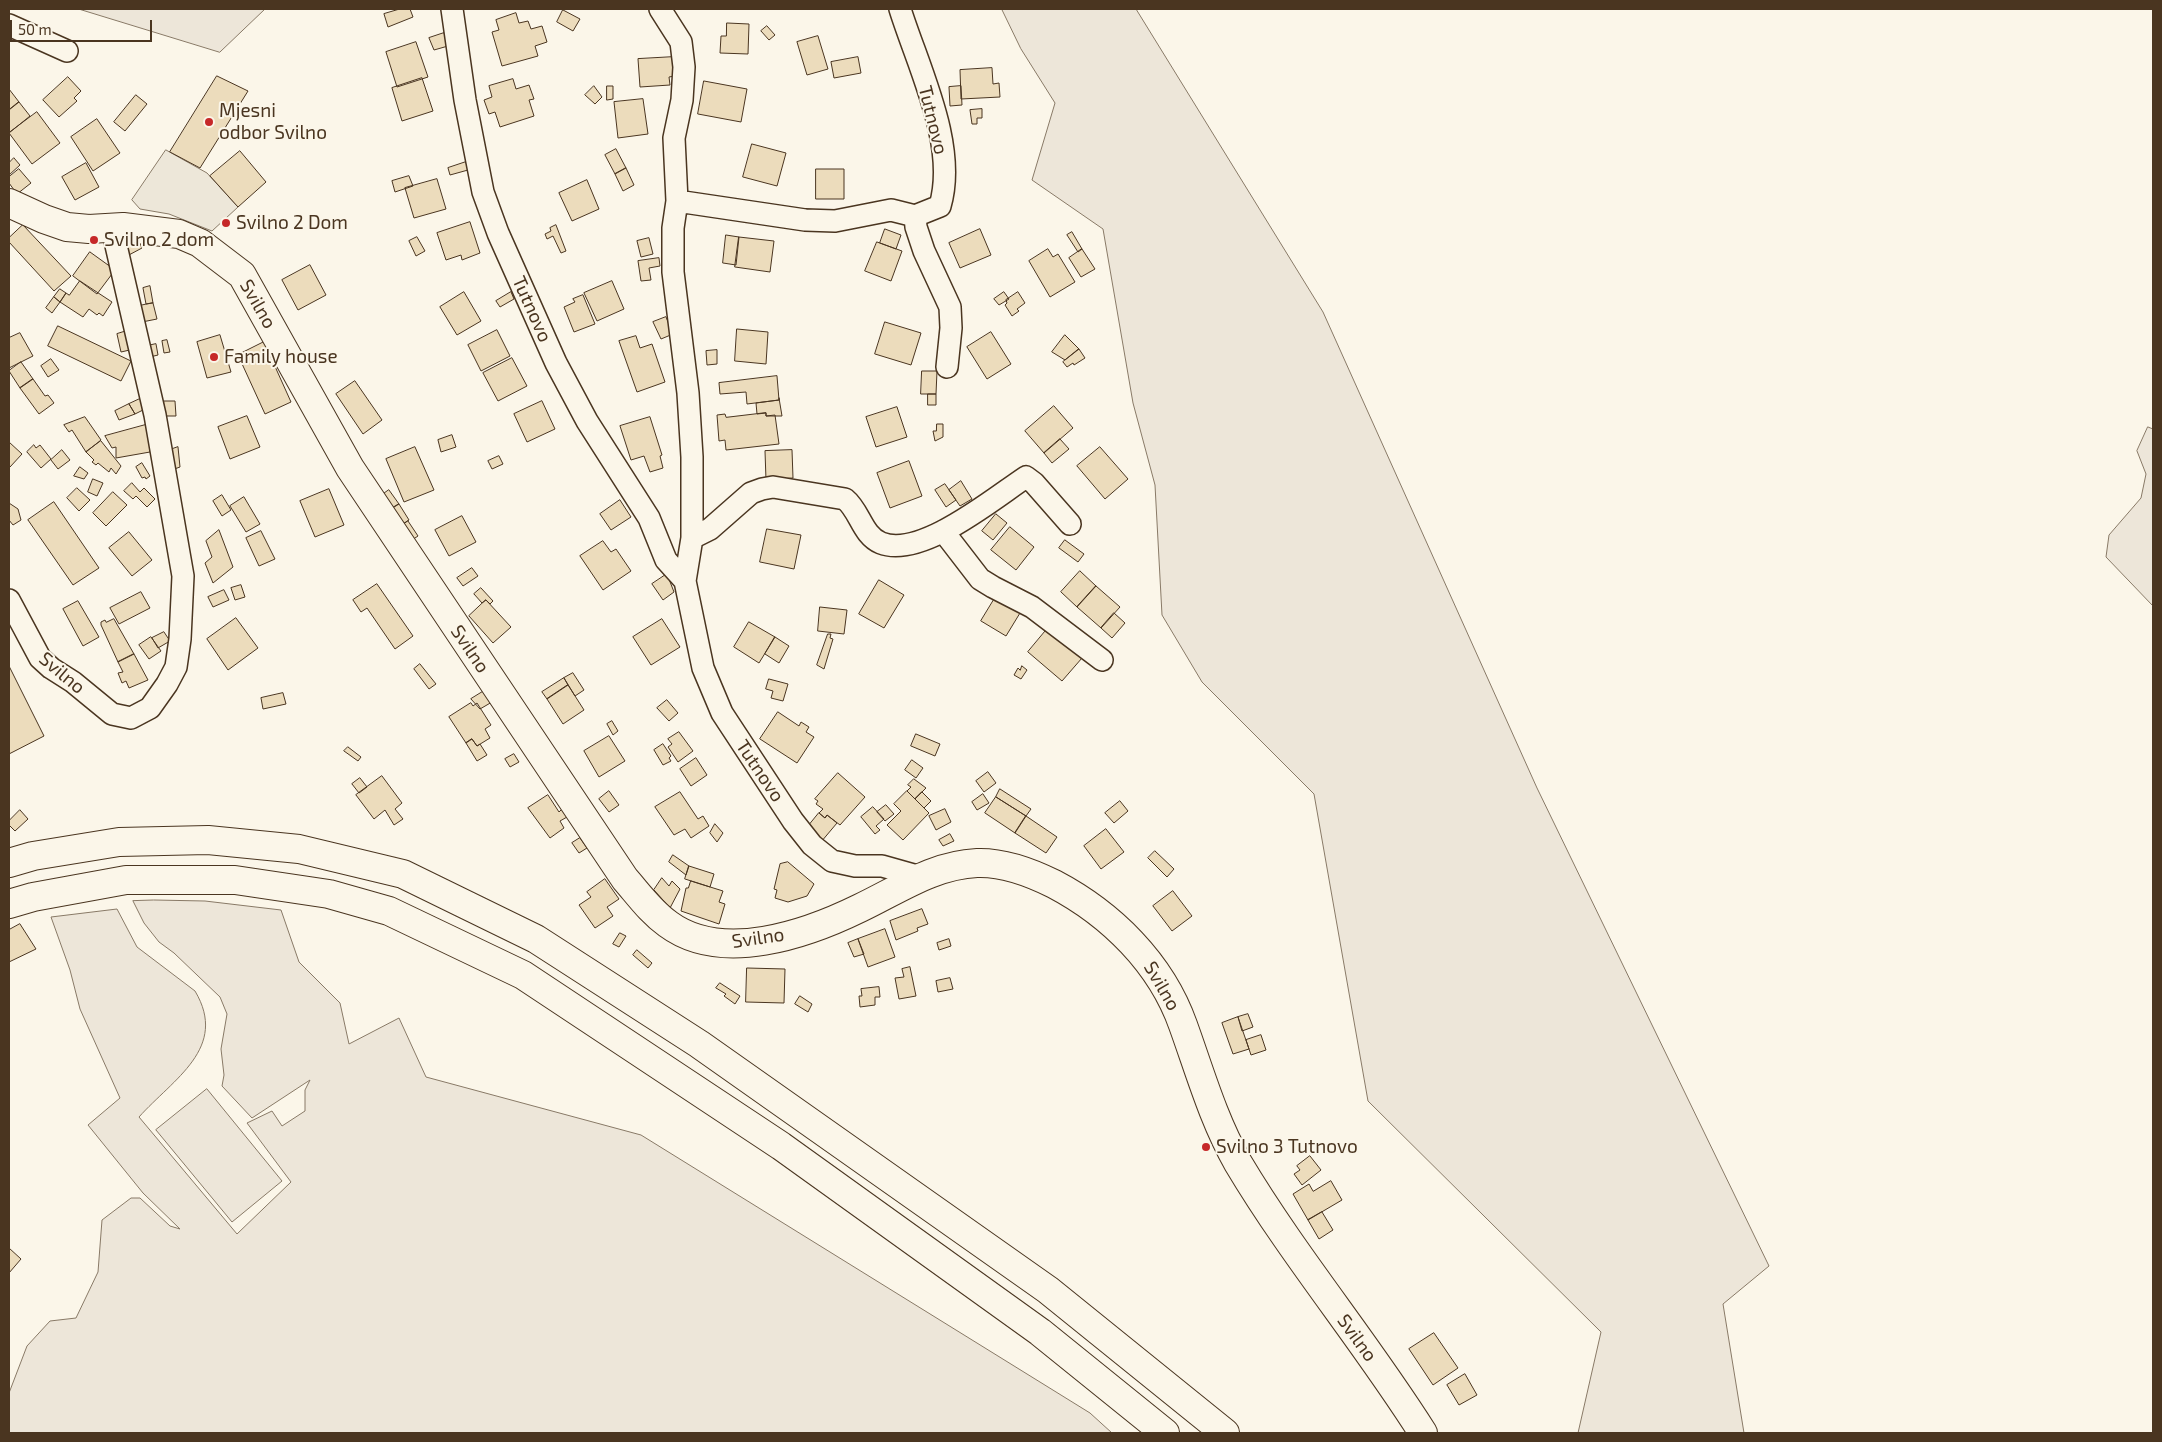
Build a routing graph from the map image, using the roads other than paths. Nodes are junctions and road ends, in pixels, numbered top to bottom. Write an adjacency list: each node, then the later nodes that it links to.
1 (452, 9): 14 (street, Tutnovo)
2 (660, 9): 6 (street, Tutnovo)
3 (900, 9): 8 (street, Tutnovo)
4 (9, 25): 5 (street)
5 (67, 51)
6 (677, 202): 8 (street); 13 (street, Tutnovo)
7 (9, 203): 9 (main road, Svilno)
8 (915, 216): 10 (street)
9 (112, 228): 15 (street, Svilno); 18 (main road, Svilno)
10 (947, 367)
11 (1070, 524): 12 (street)
12 (943, 531): 13 (street); 16 (street)
13 (692, 538): 14 (street, Tutnovo)
14 (685, 581): 18 (street, Tutnovo)
15 (9, 600)
16 (1102, 660)
17 (9, 863): 21 (main road)
18 (921, 877): 22 (main road, Svilno)
19 (9, 904): 20 (main road)
20 (1165, 1433)
21 (1225, 1433)
22 (1423, 1433)

